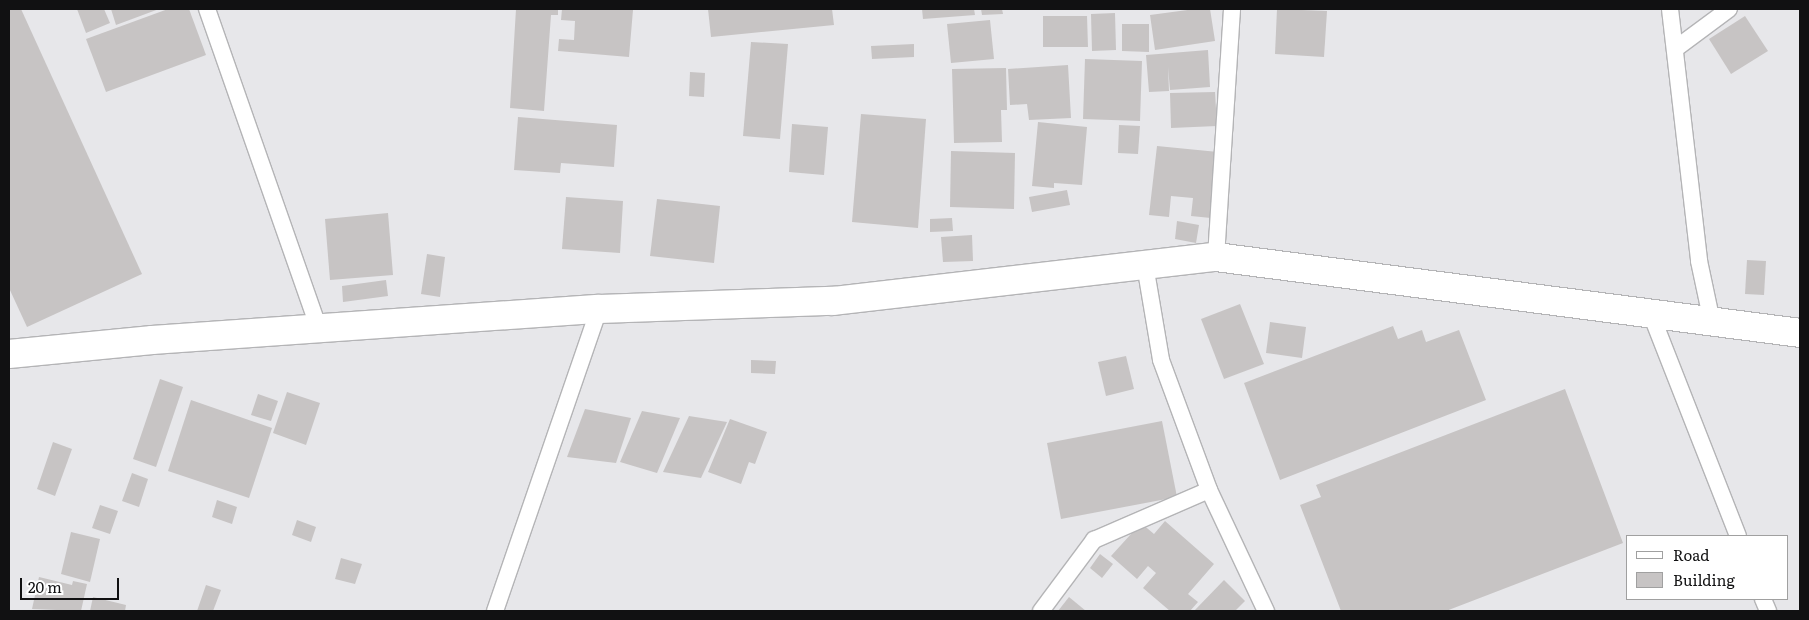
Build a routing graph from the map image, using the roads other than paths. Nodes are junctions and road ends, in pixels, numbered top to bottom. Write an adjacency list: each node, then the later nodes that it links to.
1 (207, 9): 11 (lane)
2 (1232, 9): 6 (lane)
3 (1670, 9): 5 (lane)
4 (1729, 9): 5 (lane)
5 (1675, 49): 10 (lane)
6 (1216, 257): 7 (street); 9 (street)
7 (1145, 265): 8 (street); 14 (lane)
8 (599, 309): 11 (street); 16 (lane)
9 (1651, 314): 10 (street); 15 (lane)
10 (1712, 322): 12 (street)
11 (319, 328): 13 (street)
12 (1800, 334)
13 (9, 354)
14 (1209, 490): 17 (lane); 18 (lane)
15 (1738, 535)
16 (495, 611)
17 (1041, 611)
18 (1266, 611)

